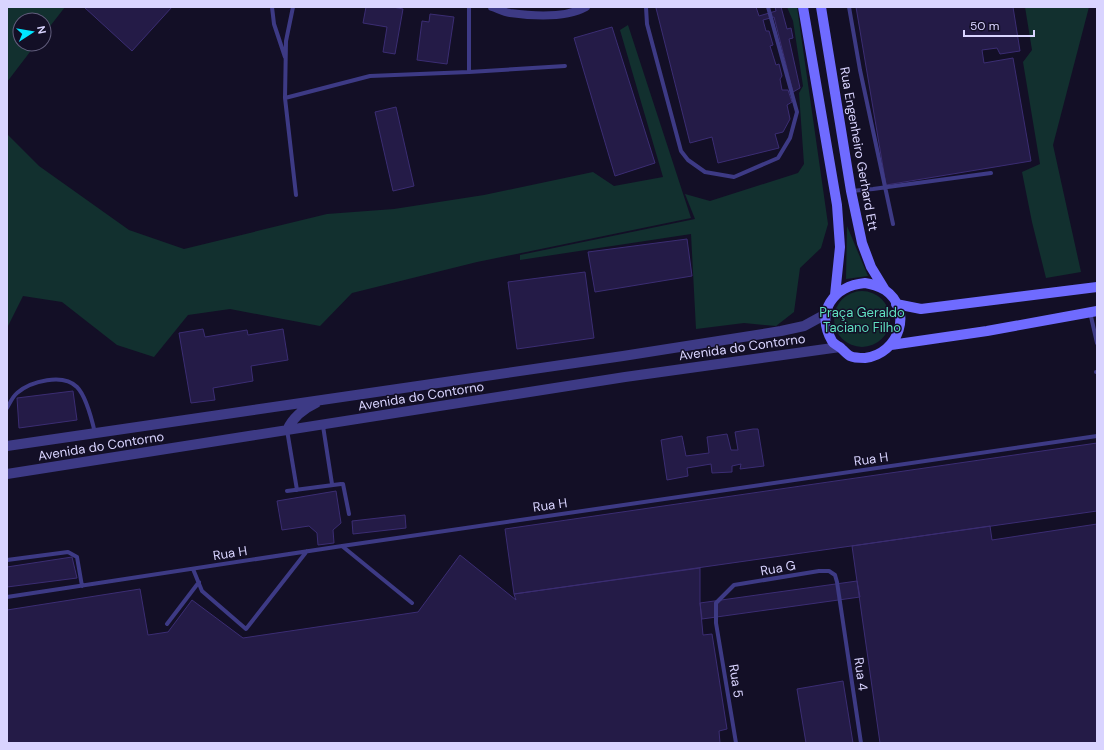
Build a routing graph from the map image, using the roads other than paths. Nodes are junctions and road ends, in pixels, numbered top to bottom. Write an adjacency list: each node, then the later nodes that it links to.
1 (272, 7): 11 (lane)
2 (293, 7): 11 (lane)
3 (469, 7): 13 (lane)
4 (492, 7): 5 (street)
5 (586, 7)
6 (646, 7): 7 (lane)
7 (768, 7)
8 (803, 7): 22 (main road)
9 (821, 7): 17 (main road, Rua Engenheiro Gerhard Ett)
10 (848, 7): 16 (lane)
11 (286, 59): 14 (lane)
12 (564, 66): 13 (lane)
13 (469, 72): 14 (lane)
14 (285, 98): 18 (lane)
15 (991, 173): 16 (lane)
16 (884, 188): 17 (lane); 19 (lane)
17 (851, 191): 21 (main road, Rua Engenheiro Gerhard Ett)
18 (296, 195)
19 (893, 224)
20 (1097, 286): 23 (main road)
21 (886, 290): 22 (main road); 23 (main road)
22 (835, 295): 25 (main road)
23 (896, 304): 27 (main road)
24 (1094, 312): 26 (lane); 27 (main road)
25 (826, 314): 28 (main road); 29 (street, Avenida do Contorno)
26 (1097, 343)
27 (891, 345): 28 (main road)
28 (840, 347): 31 (street, Avenida do Contorno)
29 (323, 400): 32 (street); 33 (street, Avenida do Contorno)
30 (7, 408): 33 (lane)
31 (322, 424): 32 (street, Avenida do Contorno); 37 (lane)
32 (287, 430): 36 (street, Avenida do Contorno); 38 (lane)
33 (95, 433): 35 (street, Avenida do Contorno)
34 (1097, 436): 41 (lane, Rua H)
35 (7, 446)
36 (7, 474)
37 (332, 484): 38 (lane); 40 (lane)
38 (296, 490): 39 (lane)
39 (287, 491)
40 (348, 514)
41 (342, 546): 42 (lane, Rua H); 48 (lane)
42 (307, 551): 44 (lane, Rua H); 45 (lane)
43 (7, 560): 46 (lane)
44 (193, 569): 45 (lane); 46 (lane, Rua H)
45 (199, 582): 51 (lane)
46 (82, 586): 47 (lane, Rua H)
47 (7, 597)
48 (412, 603)
49 (841, 608): 50 (lane, Rua G); 53 (lane, Rua 4)
50 (716, 623): 52 (lane, Rua 5)
51 (167, 624)
52 (736, 743)
53 (861, 743)

